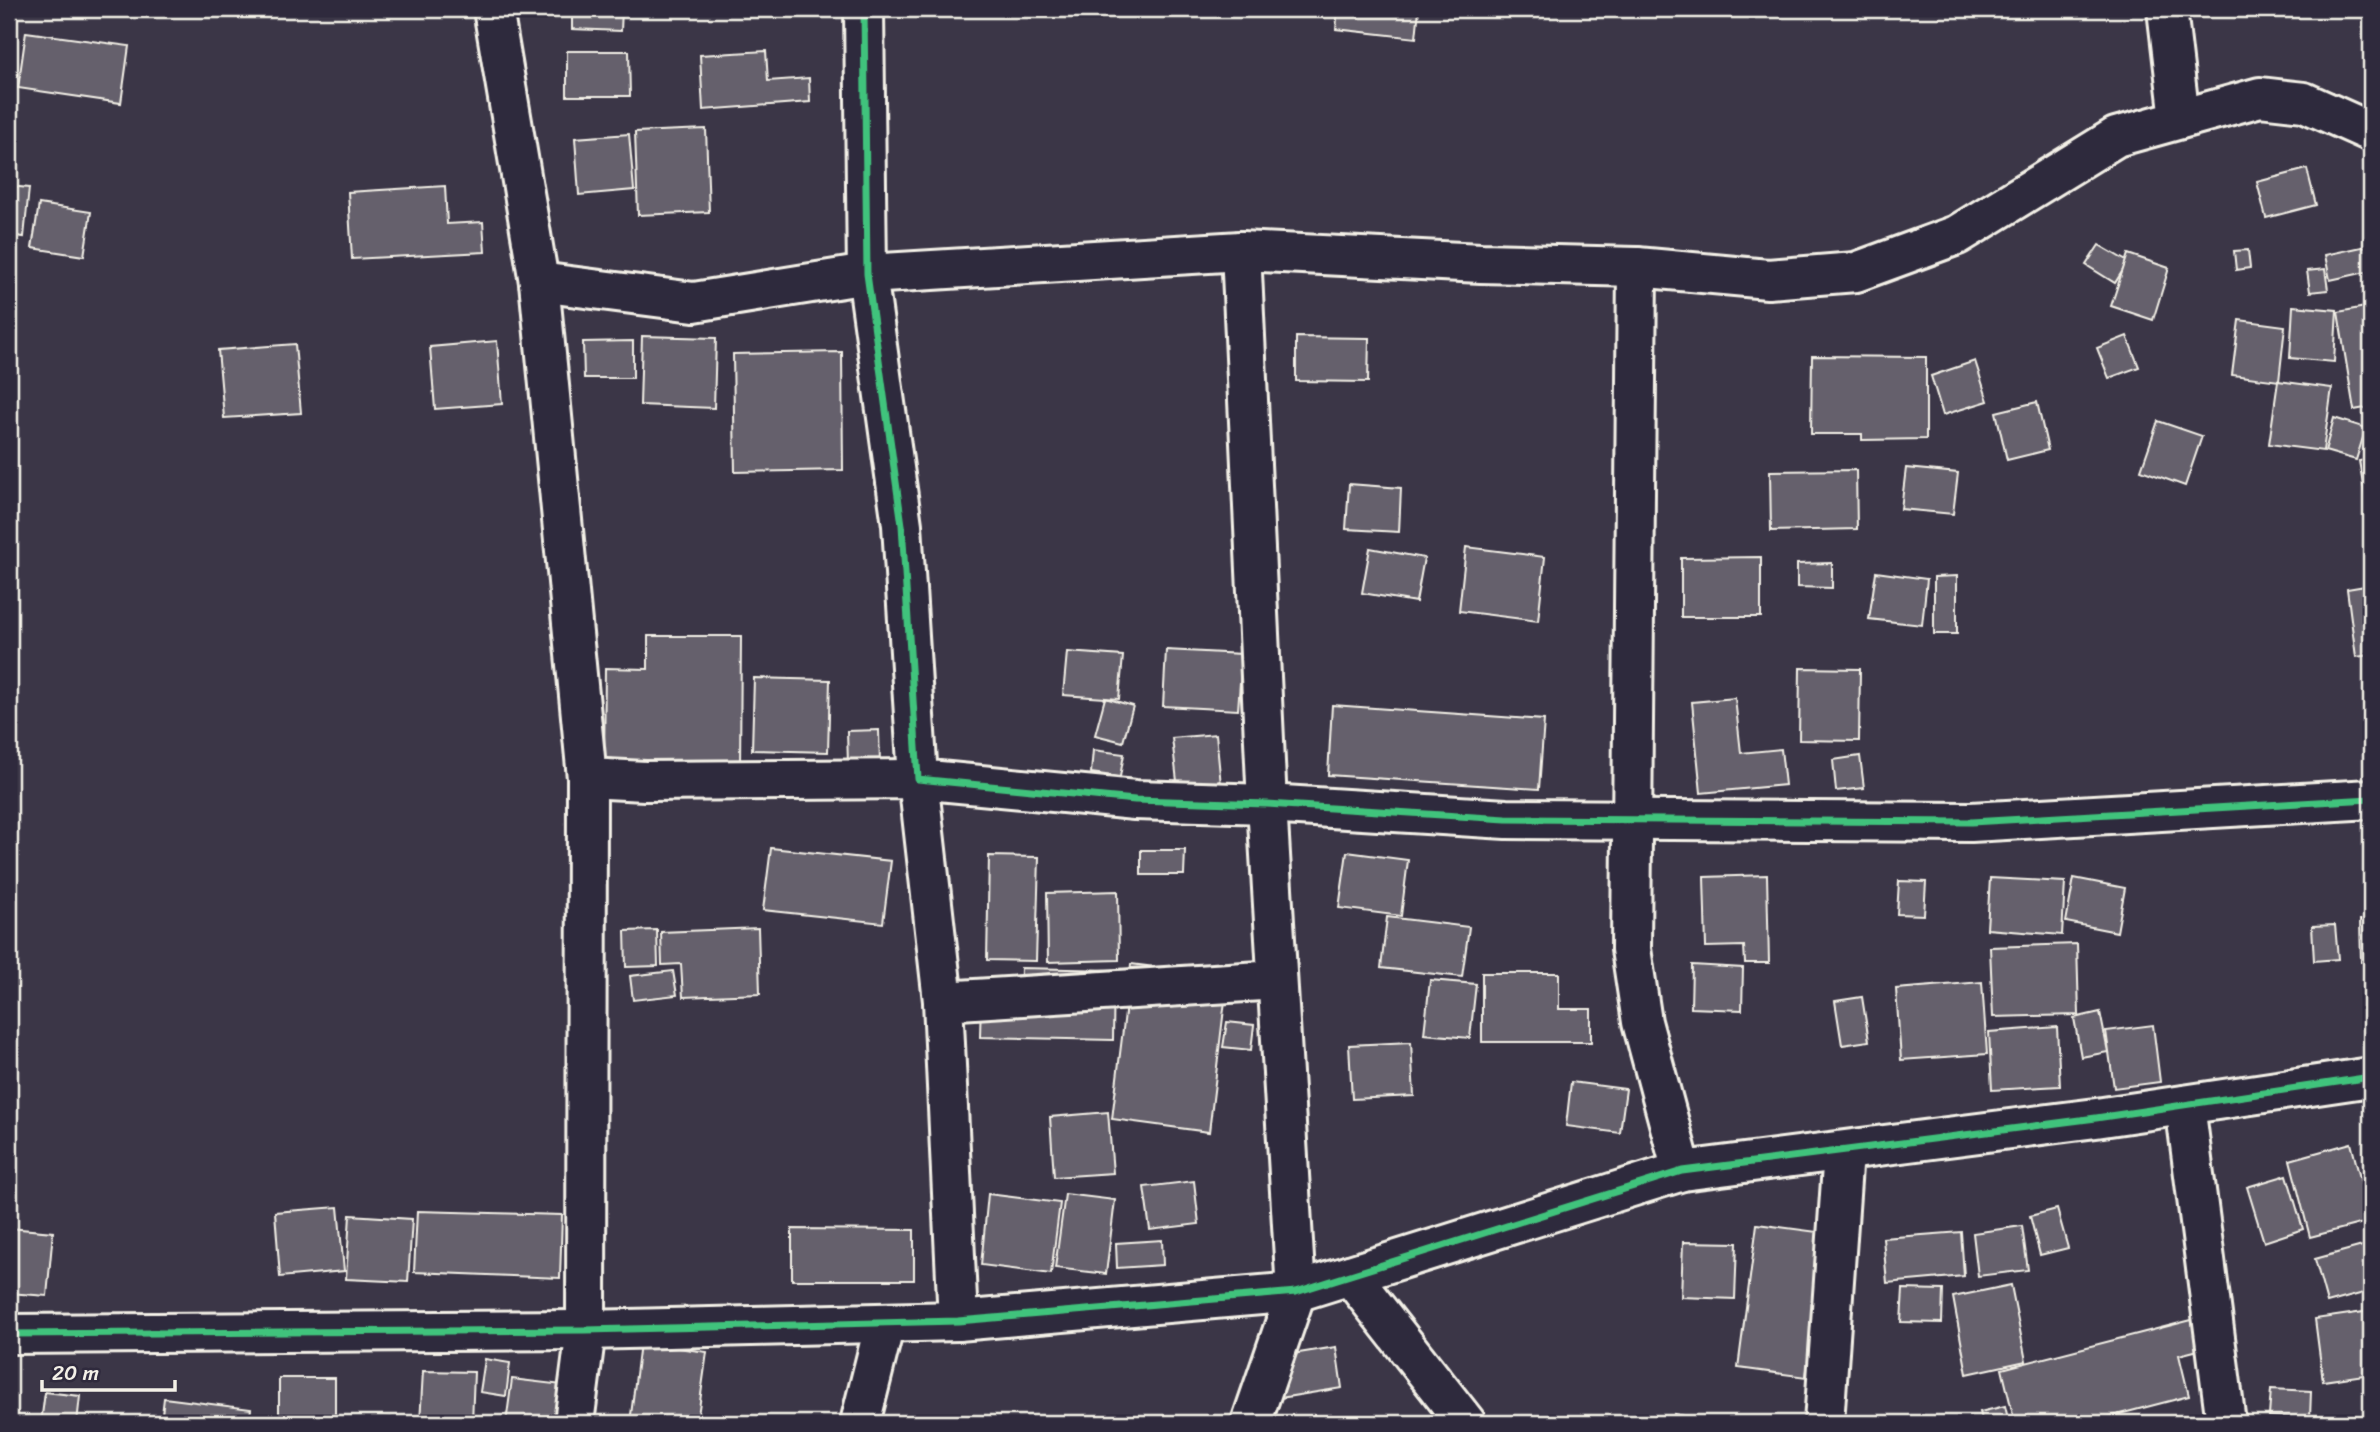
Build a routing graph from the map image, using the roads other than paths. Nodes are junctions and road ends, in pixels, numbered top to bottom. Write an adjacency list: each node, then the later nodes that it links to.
1 (493, 9): 9 (street)
2 (864, 9): 8 (street)
3 (2167, 9): 4 (street)
4 (2180, 120): 5 (street); 7 (street)
5 (2371, 132)
6 (1241, 251): 7 (street); 8 (street); 13 (street)
7 (1637, 267): 14 (street)
8 (867, 274): 9 (street); 11 (street)
9 (539, 282): 10 (street)
10 (587, 778): 11 (street); 25 (street)
11 (918, 779): 13 (street); 16 (street)
12 (2371, 799): 14 (street)
13 (1267, 804): 14 (street); 15 (street)
14 (1631, 820): 20 (street)
15 (1277, 980): 16 (street); 22 (street)
16 (943, 1001): 23 (street)
17 (2371, 1077): 18 (street)
18 (2185, 1105): 19 (street); 32 (street)
19 (1843, 1152): 20 (street); 31 (street)
20 (1682, 1171): 21 (street)
21 (1350, 1275): 22 (street); 30 (street)
22 (1296, 1292): 23 (street); 29 (street)
23 (958, 1321): 24 (street)
24 (884, 1323): 25 (street); 28 (street)
25 (586, 1331): 26 (street); 27 (street)
26 (9, 1334)
27 (574, 1423)
28 (860, 1423)
29 (1251, 1423)
30 (1466, 1423)
31 (1824, 1423)
32 (2226, 1423)

